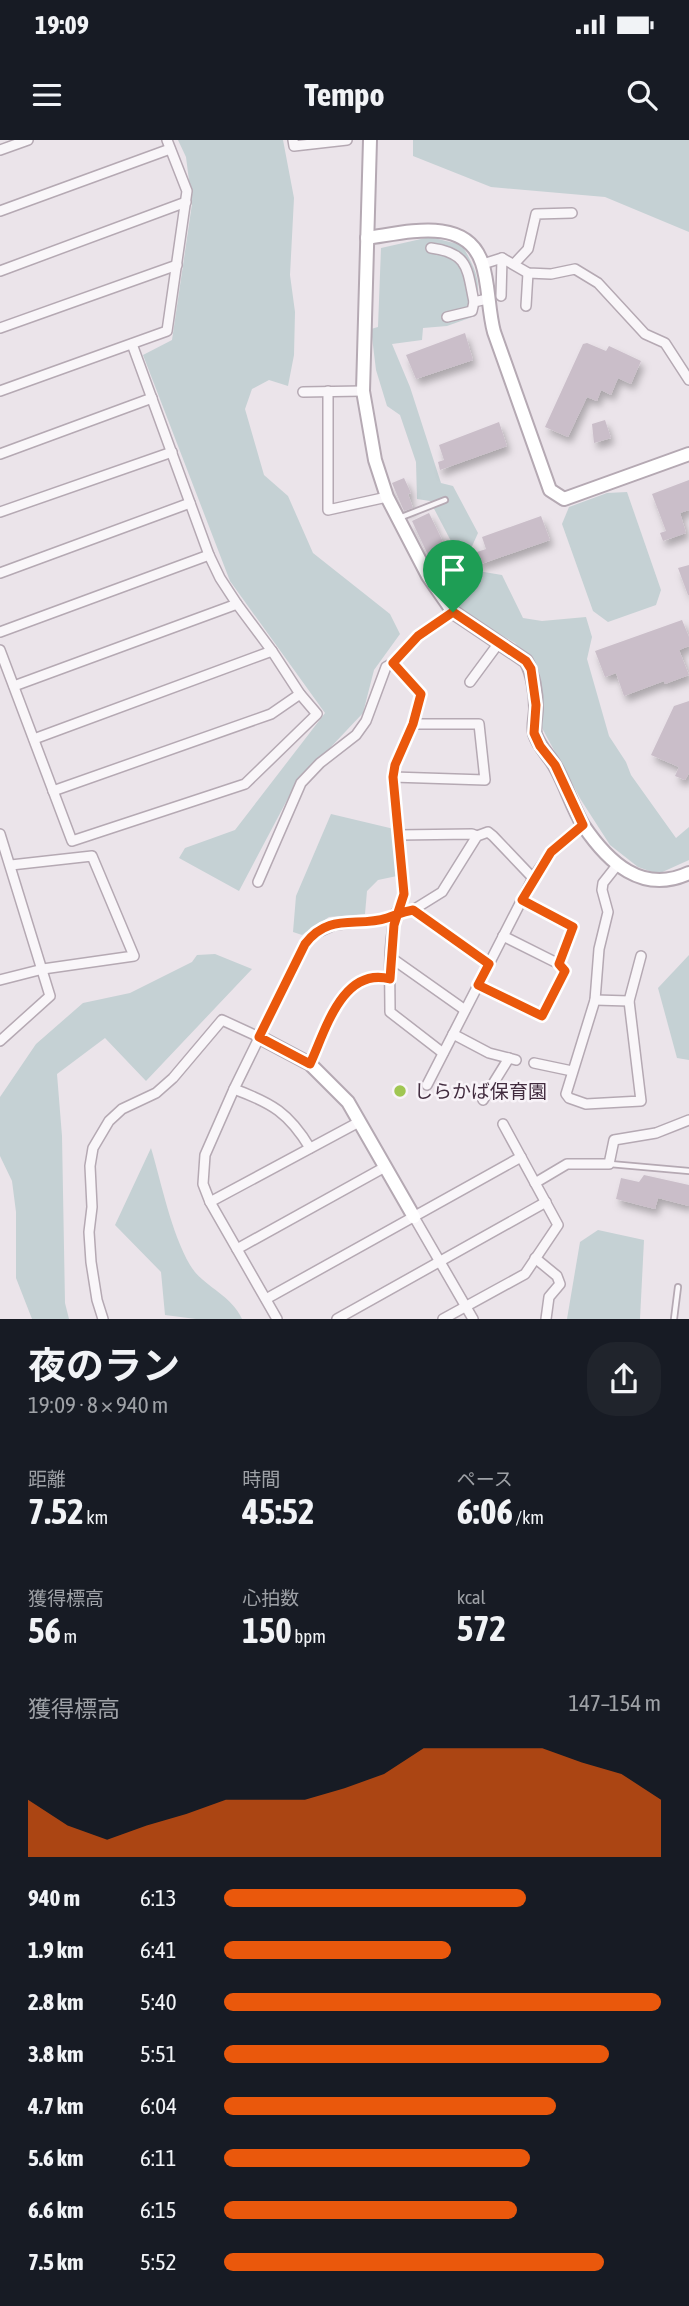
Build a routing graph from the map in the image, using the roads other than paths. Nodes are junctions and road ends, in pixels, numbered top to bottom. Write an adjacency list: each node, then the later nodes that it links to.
1 (28, 140): 7 (street)
2 (293, 140): 5 (street)
3 (347, 140): 5 (street)
4 (370, 140): 11 (street)
5 (321, 141)
6 (169, 144): 8 (street); 9 (street)
7 (0, 150)
8 (186, 202): 16 (street); 17 (street)
9 (0, 211)
10 (572, 214): 15 (street)
11 (367, 239): 14 (street); 28 (street)
12 (431, 248): 20 (street)
13 (502, 258): 14 (street); 15 (street); 19 (street)
14 (483, 264): 20 (street)
15 (514, 264): 18 (street)
16 (177, 265): 23 (street); 24 (street)
17 (0, 271)
18 (528, 273): 21 (street); 25 (street)
19 (501, 296)
20 (481, 301): 22 (street); 33 (street)
21 (526, 306)
22 (447, 317)
23 (0, 328)
24 (132, 344): 26 (street); 30 (street)
25 (689, 380)
26 (0, 391)
27 (328, 391): 28 (street); 29 (street); 34 (street)
28 (363, 391): 34 (street)
29 (303, 392)
30 (152, 398): 31 (street); 32 (street)
31 (172, 452): 36 (street); 37 (street)
32 (0, 454)
33 (689, 454)
34 (387, 497): 38 (street)
35 (445, 500): 38 (lane)
36 (190, 503): 39 (street); 40 (street)
37 (0, 512)
38 (398, 518): 42 (street)
39 (209, 555): 41 (street); 43 (street)
40 (0, 573)
41 (237, 604): 46 (street); 49 (street)
42 (453, 612): 44 (street); 47 (street)
43 (0, 632)
44 (498, 644): 48 (street); 55 (street)
45 (0, 650): 49 (street)
46 (272, 651): 50 (street); 52 (street)
47 (393, 663): 51 (street); 63 (street)
48 (470, 682)
49 (14, 687): 52 (street)
50 (300, 694): 54 (street); 54 (street)
51 (413, 724): 53 (street); 53 (street)
52 (34, 739): 54 (street)
53 (393, 777): 57 (street)
54 (53, 791)
55 (583, 825): 59 (street); 62 (street)
56 (0, 834): 60 (street)
57 (398, 835): 58 (street); 66 (street)
58 (477, 836): 62 (street); 65 (street)
59 (618, 864): 61 (street); 76 (street)
60 (11, 866): 72 (street); 72 (street)
61 (689, 873)
62 (533, 878): 64 (street)
63 (258, 881)
64 (522, 900): 67 (street); 71 (street)
65 (413, 910): 66 (street); 70 (street)
66 (396, 913): 69 (street); 80 (street)
67 (503, 936): 70 (street); 71 (street)
68 (642, 956): 77 (street)
69 (390, 957): 73 (street); 78 (street)
70 (489, 964): 75 (street)
71 (559, 964): 75 (street)
72 (43, 970): 74 (street); 81 (street)
73 (390, 979): 82 (street); 84 (street)
74 (0, 980)
75 (478, 985): 78 (street)
76 (595, 1000): 77 (street); 85 (street)
77 (629, 1001): 85 (street)
78 (465, 1010): 79 (street)
79 (453, 1034): 82 (street); 88 (street)
80 (259, 1037): 84 (street); 87 (street); 107 (street)
81 (0, 1041)
82 (443, 1053): 86 (street)
83 (534, 1063): 85 (street)
84 (310, 1064): 90 (street)
85 (572, 1071)
86 (427, 1085)
87 (234, 1089): 92 (street); 98 (street)
88 (483, 1100)
89 (689, 1120): 94 (street)
90 (359, 1122): 92 (street); 95 (street)
91 (503, 1124): 93 (street)
92 (310, 1148): 98 (street)
93 (522, 1157): 97 (street); 100 (street)
94 (609, 1164): 96 (lane); 97 (street)
95 (385, 1167): 100 (street); 101 (street)
96 (689, 1171)
97 (535, 1183): 99 (street)
98 (210, 1202): 101 (street)
99 (546, 1202): 102 (street); 103 (street)
100 (414, 1217): 103 (street); 105 (street)
101 (237, 1249): 105 (street)
102 (535, 1258): 106 (street); 112 (street)
103 (440, 1262): 106 (street); 109 (street)
104 (678, 1287): 113 (lane)
105 (266, 1299): 108 (street)
106 (465, 1306): 110 (street); 111 (street)
107 (103, 1319)
108 (277, 1319)
109 (337, 1319)
110 (443, 1319)
111 (473, 1319)
112 (546, 1319)
113 (674, 1319)

